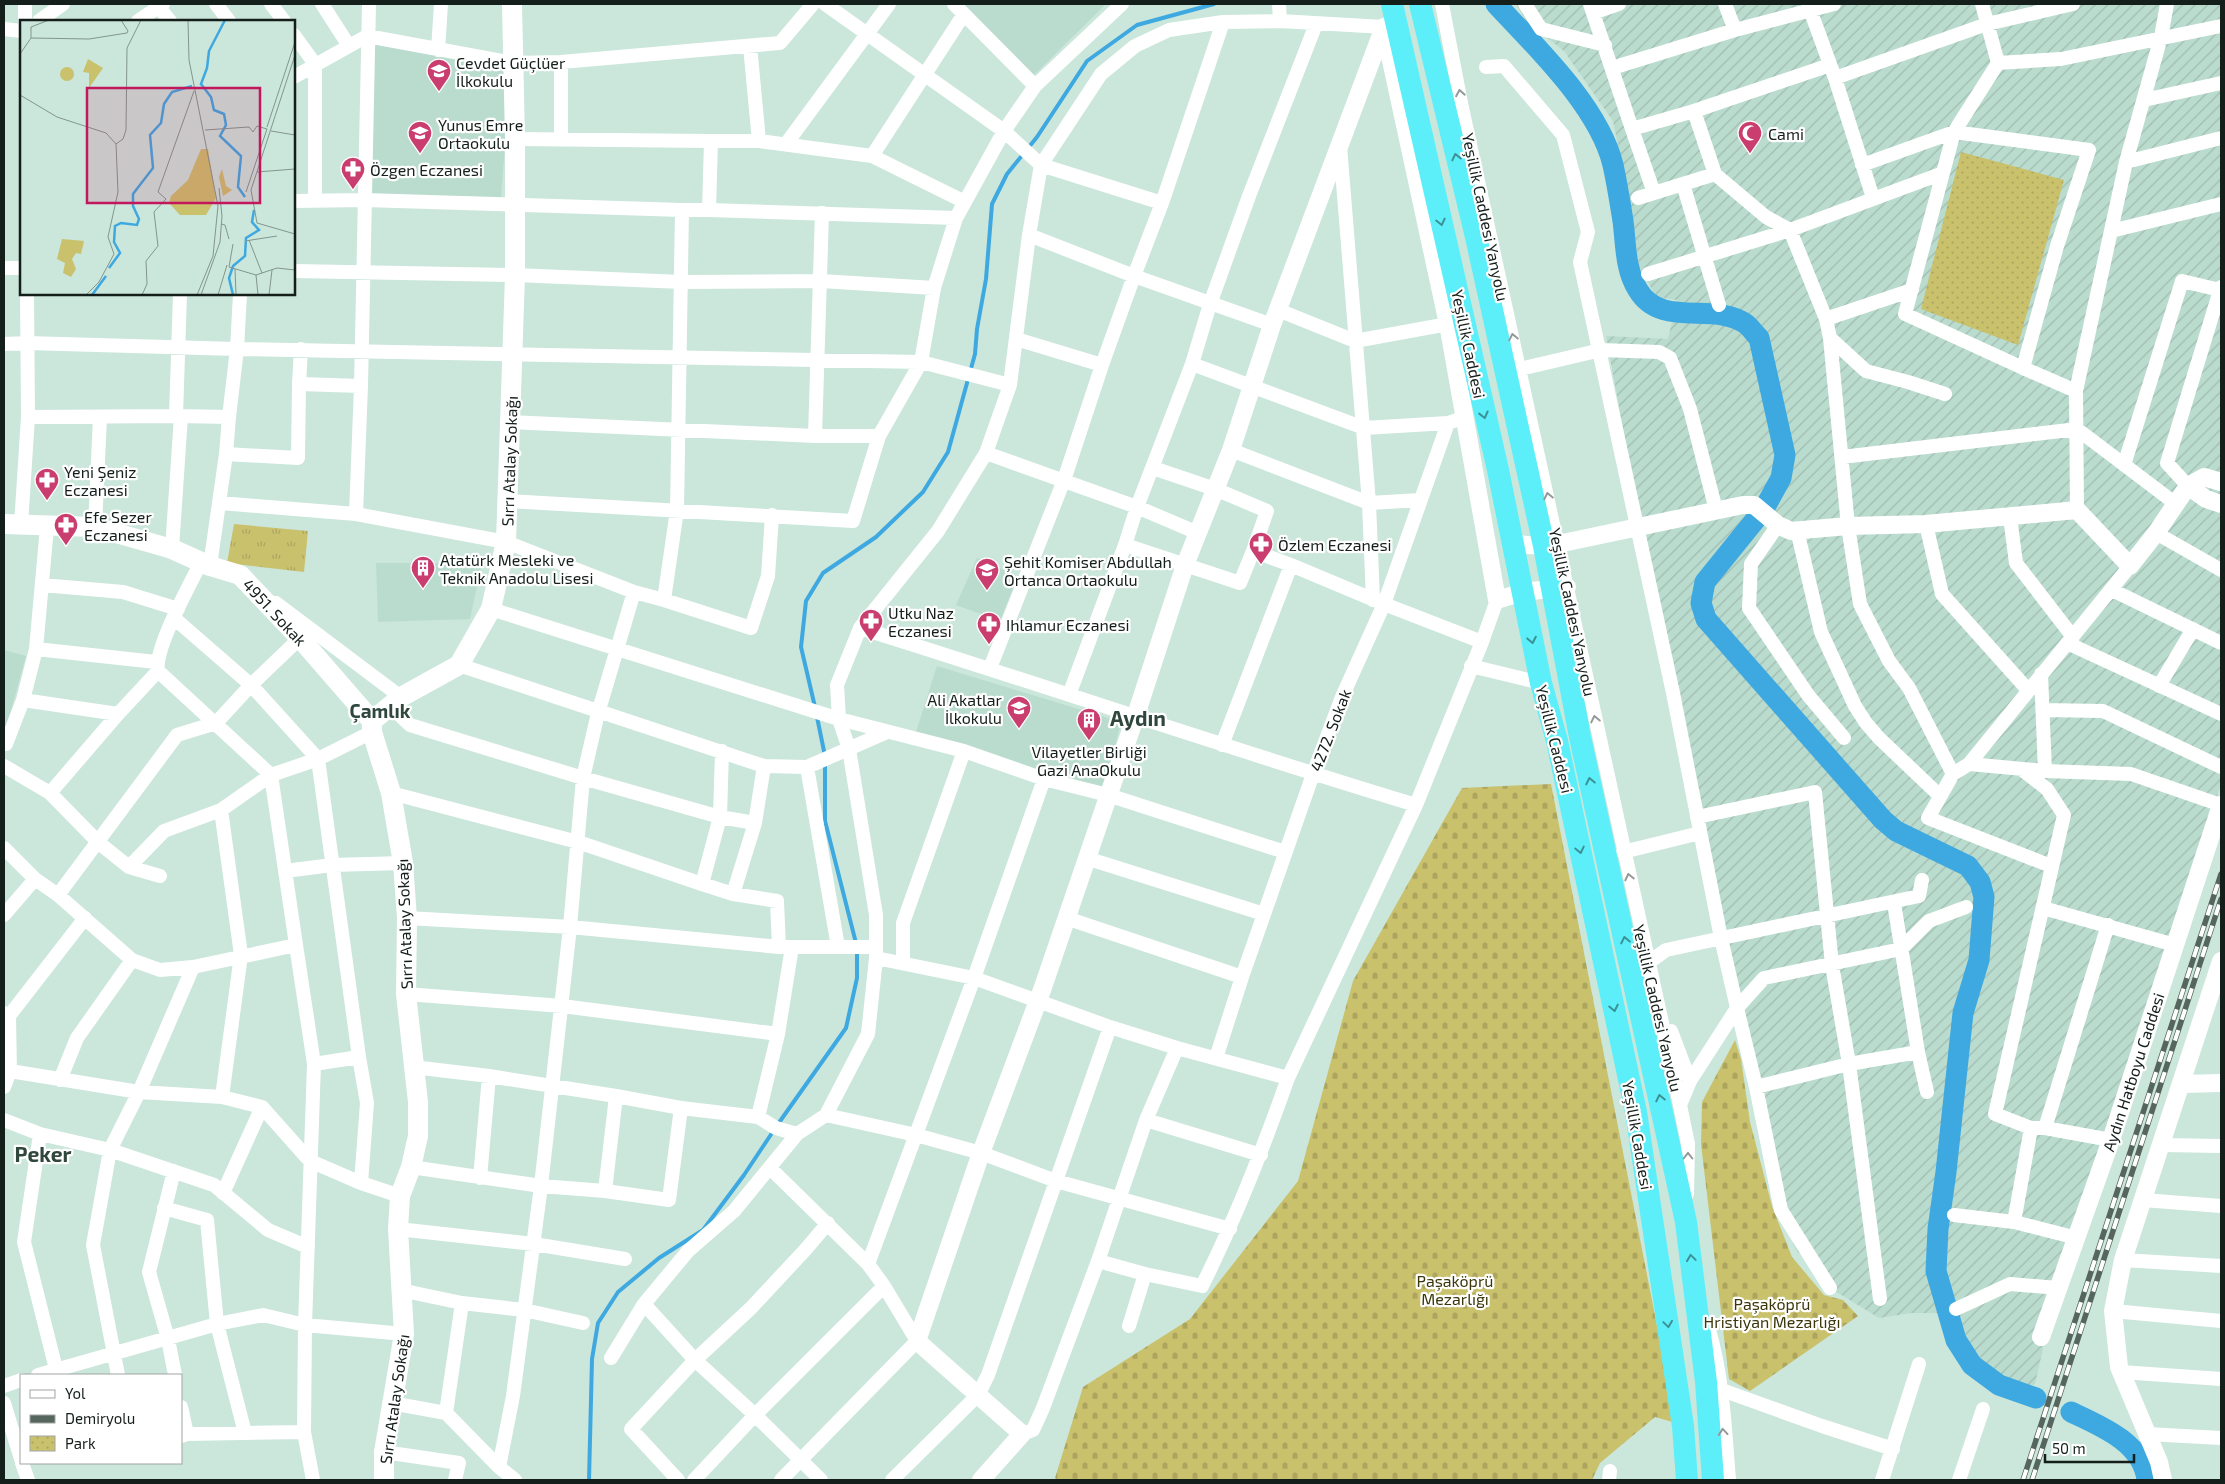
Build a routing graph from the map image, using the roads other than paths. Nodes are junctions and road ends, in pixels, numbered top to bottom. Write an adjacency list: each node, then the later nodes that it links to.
1 (24, 4): 29 (street)
2 (62, 4): 30 (street)
3 (216, 4): 33 (street)
4 (271, 4): 34 (street)
5 (322, 4): 48 (street)
6 (369, 4): 45 (street)
7 (441, 4): 50 (street)
8 (512, 4): 52 (main road, Sırrı Atalay Sokağı)
9 (813, 4): 49 (street)
10 (825, 4): 43 (street)
11 (889, 4): 43 (street)
12 (954, 4): 27 (street)
13 (1122, 4): 61 (street)
14 (1279, 4): 35 (street)
15 (1420, 4): 191 (highway, Yeşillik Caddesi, one-way to 15)
16 (1442, 4): 136 (street, Yeşillik Caddesi Yanyolu, one-way to 16)
17 (1525, 4): 47 (street)
18 (1620, 4): 26 (street)
19 (1725, 4): 41 (street)
20 (1834, 4): 25 (street)
21 (1982, 4): 38 (street)
22 (2073, 4): 38 (street)
23 (2167, 4): 46 (street)
24 (159, 5): 31 (street); 32 (street)
25 (1809, 7): 41 (street); 57 (street)
26 (1591, 8): 47 (street)
27 (964, 14): 58 (street); 61 (street)
28 (1391, 18): 37 (street); 72 (street); 118 (street); 190 (highway, Yeşillik Caddesi, one-way to 190)
29 (25, 20)
30 (40, 20)
31 (139, 20)
32 (169, 20)
33 (228, 20)
34 (283, 20)
35 (1280, 21): 36 (street); 37 (street)
36 (1223, 22): 76 (street); 88 (street)
37 (1316, 24): 114 (street)
38 (1987, 24): 53 (street); 57 (street)
39 (2221, 26): 46 (street)
40 (4, 29): 42 (street)
41 (1735, 30): 56 (street)
42 (20, 31)
43 (867, 34): 58 (street); 73 (street)
44 (295, 36): 54 (street)
45 (367, 36): 48 (street); 50 (street); 85 (street)
46 (2161, 38): 53 (street); 62 (street)
47 (1605, 45): 56 (street)
48 (349, 46): 54 (street)
49 (750, 46): 51 (street); 71 (street)
50 (438, 50): 52 (street)
51 (561, 62): 52 (street); 67 (street)
52 (514, 63): 69 (main road, Sırrı Atalay Sokağı)
53 (1998, 63): 66 (street)
54 (315, 64): 59 (street); 84 (street)
55 (1486, 67): 128 (street)
56 (1612, 68): 64 (street)
57 (1832, 71): 63 (street); 77 (street)
58 (924, 74): 65 (street); 74 (street)
59 (295, 76)
60 (2221, 83): 62 (street)
61 (1035, 86): 65 (street)
62 (2144, 100): 75 (street)
63 (1694, 111): 64 (street); 79 (street)
64 (1632, 129): 81 (street)
65 (1004, 131): 76 (street); 87 (street)
66 (1954, 132): 77 (street); 78 (street); 135 (street)
67 (561, 138): 69 (street); 70 (street)
68 (2221, 138): 75 (street)
69 (516, 139): 90 (main road, Sırrı Atalay Sokağı)
70 (712, 141): 71 (street); 92 (street)
71 (759, 141): 73 (street)
72 (1340, 142): 116 (street); 121 (street)
73 (786, 144): 74 (street)
74 (872, 156): 87 (street)
75 (2126, 162): 96 (street)
76 (1042, 165): 88 (street); 97 (street)
77 (1862, 165): 83 (street)
78 (1943, 173): 83 (street); 110 (street)
79 (1714, 174): 80 (street); 95 (street)
80 (1683, 184): 81 (street); 98 (street)
81 (1654, 193): 82 (street)
82 (1638, 198)
83 (1872, 198): 95 (street)
84 (315, 200): 85 (street); 86 (street)
85 (365, 200): 90 (street); 102 (street)
86 (295, 201)
87 (963, 201): 94 (street)
88 (1162, 203): 105 (street)
89 (2221, 204): 96 (street)
90 (515, 206): 91 (street); 104 (main road, Sırrı Atalay Sokağı)
91 (682, 210): 92 (street); 107 (street)
92 (709, 210): 93 (street)
93 (822, 213): 94 (street); 106 (street)
94 (956, 218): 108 (street)
95 (1790, 230): 98 (street); 117 (street)
96 (2111, 231): 141 (street)
97 (1029, 235): 105 (street); 120 (street)
98 (1702, 255): 103 (street); 115 (street)
99 (4, 268): 100 (street)
100 (20, 268)
101 (295, 271): 102 (street)
102 (363, 273): 104 (street); 127 (street)
103 (1648, 274)
104 (515, 275): 107 (street); 129 (main road, Sırrı Atalay Sokağı)
105 (1134, 276): 114 (street); 134 (street)
106 (821, 281): 107 (street); 108 (street); 131 (street)
107 (682, 282): 130 (street)
108 (934, 288): 132 (street)
109 (2221, 289): 159 (street); 163 (street)
110 (1912, 290): 117 (street); 135 (street)
111 (27, 295): 122 (street)
112 (180, 295): 124 (street)
113 (240, 295): 125 (street)
114 (1210, 304): 116 (street); 133 (street)
115 (1718, 305)
116 (1275, 318): 121 (street); 140 (street)
117 (1826, 319): 119 (street)
118 (1448, 324): 121 (street); 145 (street)
119 (1830, 338): 142 (street); 158 (street)
120 (1016, 339): 134 (street); 138 (street)
121 (1354, 341): 150 (street)
122 (27, 343): 123 (street); 124 (street); 146 (street)
123 (4, 344)
124 (178, 347): 125 (street); 143 (street)
125 (237, 349): 126 (street); 147 (street)
126 (301, 349): 127 (street); 137 (street)
127 (362, 350): 129 (street); 139 (street)
128 (1600, 350): 136 (street); 174 (street); 182 (street)
129 (514, 353): 130 (street); 148 (main road, Sırrı Atalay Sokağı)
130 (680, 356): 131 (street); 151 (street)
131 (816, 358): 132 (street); 153 (street)
132 (921, 362): 138 (street); 154 (street)
133 (1192, 364): 140 (street); 160 (street)
134 (1102, 365): 161 (street)
135 (2023, 368): 141 (street)
136 (1520, 370): 191 (street, Yeşillik Caddesi Yanyolu, one-way to 136)
137 (299, 384): 139 (street); 157 (street)
138 (1010, 385): 156 (street)
139 (361, 386): 176 (street)
140 (1252, 387): 150 (street); 155 (street)
141 (2076, 391): 152 (street)
142 (1945, 394)
143 (178, 416): 144 (street); 147 (street); 193 (street)
144 (100, 417): 146 (street); 185 (street)
145 (1465, 417): 149 (street); 207 (street)
146 (28, 418): 181 (street)
147 (229, 418): 157 (street)
148 (510, 422): 151 (street); 167 (main road, Sırrı Atalay Sokağı)
149 (1448, 423): 150 (street); 166 (street, 4272. Sokak)
150 (1364, 428): 169 (street)
151 (679, 430): 153 (street); 173 (street)
152 (2077, 430): 158 (street); 159 (street); 175 (street)
153 (815, 436): 154 (street)
154 (879, 436): 177 (street)
155 (1231, 450): 164 (street); 169 (street)
156 (986, 453): 161 (street); 211 (street)
157 (226, 454): 168 (street)
158 (1842, 457): 183 (street)
159 (2124, 465): 170 (street)
160 (1153, 468): 164 (street); 172 (street)
161 (1064, 480): 172 (street); 222 (street)
162 (2221, 482): 163 (street)
163 (2188, 486): 165 (street); 170 (street); 171 (street)
164 (1215, 489): 187 (street); 194 (street)
165 (2221, 496)
166 (1420, 500): 169 (street); 208 (street, 4272. Sokak)
167 (508, 501): 173 (street); 189 (main road, Sırrı Atalay Sokağı)
168 (220, 502): 176 (street); 195 (street)
169 (1369, 503): 208 (street)
170 (2176, 504): 188 (street)
171 (2221, 504)
172 (1137, 507): 187 (street); 192 (street)
173 (677, 510): 177 (street); 206 (street)
174 (1716, 510): 179 (street); 182 (street)
175 (2076, 510): 178 (street); 198 (street)
176 (356, 514): 189 (street)
177 (772, 515): 206 (street)
178 (2010, 517): 180 (street); 214 (street)
179 (1776, 523): 186 (street); 240 (street)
180 (1926, 524): 183 (street); 227 (street)
181 (12, 525): 184 (main road, 4951. Sokak)
182 (1637, 526): 191 (street); 267 (street)
183 (1848, 526): 186 (street); 255 (street)
184 (47, 527): 185 (main road, 4951. Sokak); 201 (street)
185 (95, 527): 193 (main road, 4951. Sokak)
186 (1797, 530): 262 (street)
187 (1198, 533): 196 (street)
188 (2156, 533): 198 (street); 199 (street)
189 (506, 542): 204 (street); 209 (main road, Sırrı Atalay Sokağı)
190 (1514, 544): 191 (street); 205 (highway, Yeşillik Caddesi)
191 (1551, 545): 202 (highway, Yeşillik Caddesi)
192 (1125, 546): 196 (street); 228 (street)
193 (172, 549): 195 (main road, 4951. Sokak)
194 (1253, 551): 196 (street); 197 (street)
195 (206, 564): 200 (main road, 4951. Sokak); 210 (street)
196 (1186, 565): 235 (street)
197 (1292, 565): 208 (street); 242 (street)
198 (2130, 566): 203 (street)
199 (2221, 570)
200 (240, 576): 213 (main road, 4951. Sokak); 230 (street)
201 (42, 586): 210 (street); 217 (street)
202 (1560, 588): 205 (street); 274 (street, Yeşillik Caddesi Yanyolu, one-way to 202); 376 (highway, Yeşillik Caddesi, one-way to 202)
203 (2112, 590): 212 (street); 214 (street)
204 (634, 592): 206 (street); 218 (street)
205 (1523, 592): 207 (street); 224 (highway, Yeşillik Caddesi, one-way to 224)
206 (664, 600)
207 (1497, 600): 215 (street)
208 (1378, 602): 215 (street); 254 (street, 4272. Sokak)
209 (491, 609): 218 (street); 219 (main road, Sırrı Atalay Sokağı)
210 (176, 613): 220 (street); 225 (street)
211 (860, 628): 222 (street); 236 (street)
212 (2193, 629): 216 (street); 226 (street)
213 (300, 638): 225 (street); 238 (main road, 4951. Sokak)
214 (2070, 640): 223 (street); 226 (street)
215 (1482, 642): 221 (street)
216 (2221, 643)
217 (36, 649): 220 (street); 229 (street)
218 (617, 650): 232 (street); 236 (street)
219 (459, 665): 230 (main road); 232 (street)
220 (157, 666): 233 (street); 237 (street)
221 (1471, 666): 224 (street); 263 (street)
222 (990, 668): 228 (street)
223 (2041, 674): 227 (street); 231 (street)
224 (1541, 683): 453 (highway, Yeşillik Caddesi, one-way to 453)
225 (251, 685): 237 (street); 246 (street)
226 (2159, 686): 234 (street)
227 (2028, 690): 247 (street)
228 (1069, 695): 235 (street)
229 (23, 700): 233 (street); 241 (street)
230 (396, 702): 238 (main road); 257 (street)
231 (2043, 710): 250 (street); 253 (street)
232 (598, 713): 244 (street); 257 (street)
233 (118, 714): 259 (street)
234 (2221, 714)
235 (1136, 715): 242 (street); 261 (street)
236 (839, 719): 239 (street); 243 (street)
237 (216, 723): 256 (street); 271 (street)
238 (372, 726): 246 (street); 260 (main road, Sırrı Atalay Sokağı)
239 (887, 732): 243 (street); 245 (street)
240 (1844, 738)
241 (4, 744)
242 (1222, 745): 254 (street)
243 (849, 750): 251 (street); 304 (street)
244 (722, 751): 249 (street); 266 (street)
245 (964, 752): 258 (street); 309 (street)
246 (318, 760): 256 (street); 277 (street)
247 (1969, 764): 252 (street); 255 (street)
248 (4, 766): 259 (street)
249 (764, 766): 251 (street); 268 (street)
250 (2221, 766)
251 (807, 767): 302 (street)
252 (2021, 769): 253 (street); 278 (street)
253 (2045, 771): 264 (street)
254 (1313, 774): 263 (street); 273 (street, 4272. Sokak)
255 (1953, 774): 262 (street)
256 (271, 775): 265 (street); 280 (street)
257 (583, 778): 266 (street); 270 (street)
258 (1044, 779): 261 (street); 313 (street)
259 (50, 793): 271 (street)
260 (391, 793): 270 (street); 276 (main road, Sırrı Atalay Sokağı)
261 (1108, 795): 273 (street); 275 (street)
262 (1940, 796): 278 (street)
263 (1416, 805): 331 (street)
264 (2221, 805): 300 (street, Aydın Hatboyu Caddesi)
265 (221, 810): 279 (street); 305 (street)
266 (720, 816): 268 (street); 284 (street)
267 (1697, 817): 269 (street); 292 (street)
268 (755, 823): 285 (street)
269 (1700, 833): 274 (street); 298 (street)
270 (578, 842): 284 (street); 297 (street)
271 (99, 843): 279 (street); 286 (street)
272 (4, 848): 282 (street)
273 (1284, 852): 290 (street, 4272. Sokak)
274 (1623, 852): 308 (street, Yeşillik Caddesi Yanyolu, one-way to 274)
275 (1086, 858): 290 (street); 295 (street)
276 (403, 863): 277 (street); 294 (main road, Sırrı Atalay Sokağı)
277 (332, 865): 280 (street); 324 (street)
278 (2051, 866): 289 (street)
279 (128, 867): 281 (street)
280 (285, 871): 299 (street)
281 (160, 876)
282 (35, 879): 286 (street); 291 (street)
283 (1922, 880): 287 (street)
284 (702, 884): 285 (street)
285 (733, 894): 301 (street)
286 (58, 896): 293 (street)
287 (1894, 902): 292 (street); 303 (street)
288 (1966, 908): 303 (street)
289 (2043, 908): 296 (street); 350 (street)
290 (1264, 914): 312 (street, 4272. Sokak)
291 (4, 915)
292 (1826, 915): 298 (street); 310 (street)
293 (84, 918): 306 (street); 319 (street)
294 (407, 918): 297 (street); 315 (main road, Sırrı Atalay Sokağı)
295 (1066, 918): 312 (street); 316 (street)
296 (2108, 925): 300 (street); 350 (street)
297 (570, 927): 301 (street); 317 (street)
298 (1720, 938): 308 (street); 318 (street)
299 (296, 945): 305 (street); 326 (street)
300 (2175, 945): 354 (street, Aydın Hatboyu Caddesi)
301 (786, 947): 302 (street); 321 (street)
302 (838, 947): 304 (street)
303 (1901, 949): 310 (street); 323 (street)
304 (876, 953): 309 (street); 346 (street)
305 (241, 956): 311 (street); 342 (street)
306 (132, 960): 311 (street); 332 (street)
307 (2221, 960): 335 (street)
308 (1648, 962): 314 (street, Yeşillik Caddesi Yanyolu)
309 (903, 963): 313 (street)
310 (1832, 965): 318 (street); 327 (street)
311 (193, 967): 339 (street)
312 (1242, 977): 325 (street, 4272. Sokak)
313 (974, 978): 316 (street); 353 (street)
314 (1653, 980): 333 (street); 343 (street, Yeşillik Caddesi Yanyolu)
315 (406, 994): 317 (street); 328 (main road, Sırrı Atalay Sokağı)
316 (1038, 1000): 320 (street); 358 (street)
317 (562, 1006): 321 (street); 336 (street)
318 (1737, 1008): 333 (street); 338 (street)
319 (6, 1014): 329 (street)
320 (1110, 1027): 322 (street); 365 (street)
321 (778, 1034): 347 (street)
322 (1177, 1048): 325 (street); 349 (street)
323 (1918, 1052): 327 (street); 340 (street)
324 (359, 1057): 326 (street); 366 (street)
325 (1216, 1058): 331 (street)
326 (314, 1064): 360 (street)
327 (1849, 1064): 338 (street); 395 (street)
328 (413, 1067): 330 (street); 361 (main road, Sırrı Atalay Sokağı)
329 (10, 1071): 332 (street); 337 (street)
330 (489, 1076): 336 (street); 364 (street)
331 (1288, 1078): 359 (street)
332 (60, 1080): 339 (street)
333 (1690, 1082): 343 (street)
334 (2221, 1083): 335 (street)
335 (2182, 1084): 355 (street)
336 (553, 1085): 341 (street); 367 (street)
337 (4, 1087)
338 (1756, 1087): 392 (street)
339 (139, 1092): 342 (street); 357 (street)
340 (1927, 1092)
341 (616, 1096): 345 (street); 368 (street)
342 (222, 1097): 344 (street)
343 (1680, 1105): 376 (street, Yeşillik Caddesi Yanyolu, one-way to 343)
344 (262, 1107): 360 (street); 369 (street)
345 (681, 1108): 347 (street); 368 (street)
346 (826, 1115): 352 (street); 353 (street)
347 (758, 1117): 352 (street)
348 (4, 1120): 351 (street)
349 (1146, 1120): 359 (street); 371 (street)
350 (2038, 1128): 354 (street); 377 (street)
351 (40, 1134): 357 (street); 414 (street)
352 (797, 1134): 362 (street)
353 (916, 1135): 358 (street); 387 (street)
354 (2111, 1140): 381 (street, Aydın Hatboyu Caddesi)
355 (2162, 1145): 356 (street); 372 (street)
356 (2221, 1146)
357 (110, 1150): 363 (street); 410 (street)
358 (982, 1153): 365 (street); 409 (street)
359 (1261, 1155): 380 (street)
360 (310, 1161): 366 (street); 383 (street)
361 (411, 1166): 364 (street); 370 (main road, Sırrı Atalay Sokağı)
362 (770, 1168): 378 (street); 397 (street)
363 (174, 1171): 369 (street); 374 (street)
364 (480, 1178): 367 (street)
365 (1056, 1181): 371 (street); 423 (street)
366 (361, 1183): 370 (street)
367 (541, 1186): 368 (street); 382 (street)
368 (605, 1191)
369 (223, 1193): 383 (street)
370 (400, 1196): 379 (main road, Sırrı Atalay Sokağı)
371 (1120, 1198): 380 (street); 386 (street)
372 (2142, 1200): 373 (street); 385 (street)
373 (2221, 1206)
374 (164, 1208): 403 (street); 408 (street)
375 (1954, 1215): 377 (street)
376 (1686, 1222): 391 (highway, Yeşillik Caddesi, one-way to 376)
377 (2014, 1222): 381 (street)
378 (828, 1223): 387 (street); 412 (street)
379 (398, 1229): 382 (street); 394 (main road, Sırrı Atalay Sokağı)
380 (1230, 1229): 389 (street)
381 (2077, 1238): 393 (street, Aydın Hatboyu Caddesi)
382 (534, 1244): 384 (street); 399 (street)
383 (308, 1247): 404 (street)
384 (625, 1259)
385 (2123, 1260): 388 (street); 400 (street)
386 (1098, 1261): 389 (street); 432 (street)
387 (868, 1264): 390 (street)
388 (2221, 1266)
389 (1145, 1274): 405 (street)
390 (884, 1286): 409 (street); 428 (street)
391 (1695, 1286): 422 (street); 454 (highway, Yeşillik Caddesi)
392 (1830, 1288)
393 (2058, 1288): 398 (street); 407 (street, Aydın Hatboyu Caddesi)
394 (400, 1290): 396 (street); 406 (main road, Sırrı Atalay Sokağı)
395 (1880, 1299)
396 (462, 1303): 399 (street); 427 (street)
397 (644, 1304): 411 (street); 412 (street)
398 (1956, 1309)
399 (524, 1310): 402 (street); 441 (street)
400 (2113, 1311): 401 (street); 415 (street)
401 (2221, 1321)
402 (583, 1323)
403 (217, 1324): 404 (street); 408 (street); 431 (street)
404 (305, 1324): 406 (street); 430 (street)
405 (1129, 1326)
406 (404, 1334): 425 (main road, Sırrı Atalay Sokağı)
407 (2041, 1337)
408 (168, 1339): 410 (street); 418 (street)
409 (917, 1341): 423 (street); 439 (street)
410 (114, 1354): 414 (street); 417 (street)
411 (611, 1358)
412 (695, 1360): 428 (street); 448 (street)
413 (1919, 1364): 436 (street)
414 (56, 1369): 416 (street)
415 (2120, 1369): 419 (street); 433 (street)
416 (41, 1374)
417 (118, 1374)
418 (175, 1374)
419 (2221, 1379)
420 (20, 1380): 421 (street)
421 (4, 1386)
422 (1719, 1389): 436 (street); 455 (street, one-way to 422)
423 (978, 1396): 432 (street); 452 (street)
424 (4, 1403): 438 (street)
425 (391, 1403): 427 (street); 437 (main road, Sırrı Atalay Sokağı)
426 (1983, 1409): 457 (street)
427 (446, 1414): 441 (street)
428 (755, 1415): 439 (street); 449 (street)
429 (182, 1416): 434 (street)
430 (304, 1432): 431 (street); 444 (street)
431 (245, 1433): 434 (street)
432 (1022, 1434): 442 (street)
433 (2147, 1434): 435 (street); 458 (street)
434 (184, 1435)
435 (2221, 1438)
436 (1893, 1449): 456 (street)
437 (384, 1452): 445 (main road, Sırrı Atalay Sokağı); 446 (street)
438 (20, 1455)
439 (800, 1460): 450 (street); 451 (street)
440 (23, 1464): 443 (street)
441 (499, 1467): 447 (street)
442 (988, 1478)
443 (28, 1480)
444 (313, 1480)
445 (384, 1480)
446 (455, 1480)
447 (515, 1480)
448 (678, 1480)
449 (694, 1480)
450 (781, 1480)
451 (821, 1480)
452 (892, 1480)
453 (1687, 1480)
454 (1713, 1480)
455 (1727, 1480)
456 (1882, 1480)
457 (1959, 1480)
458 (2163, 1480)

